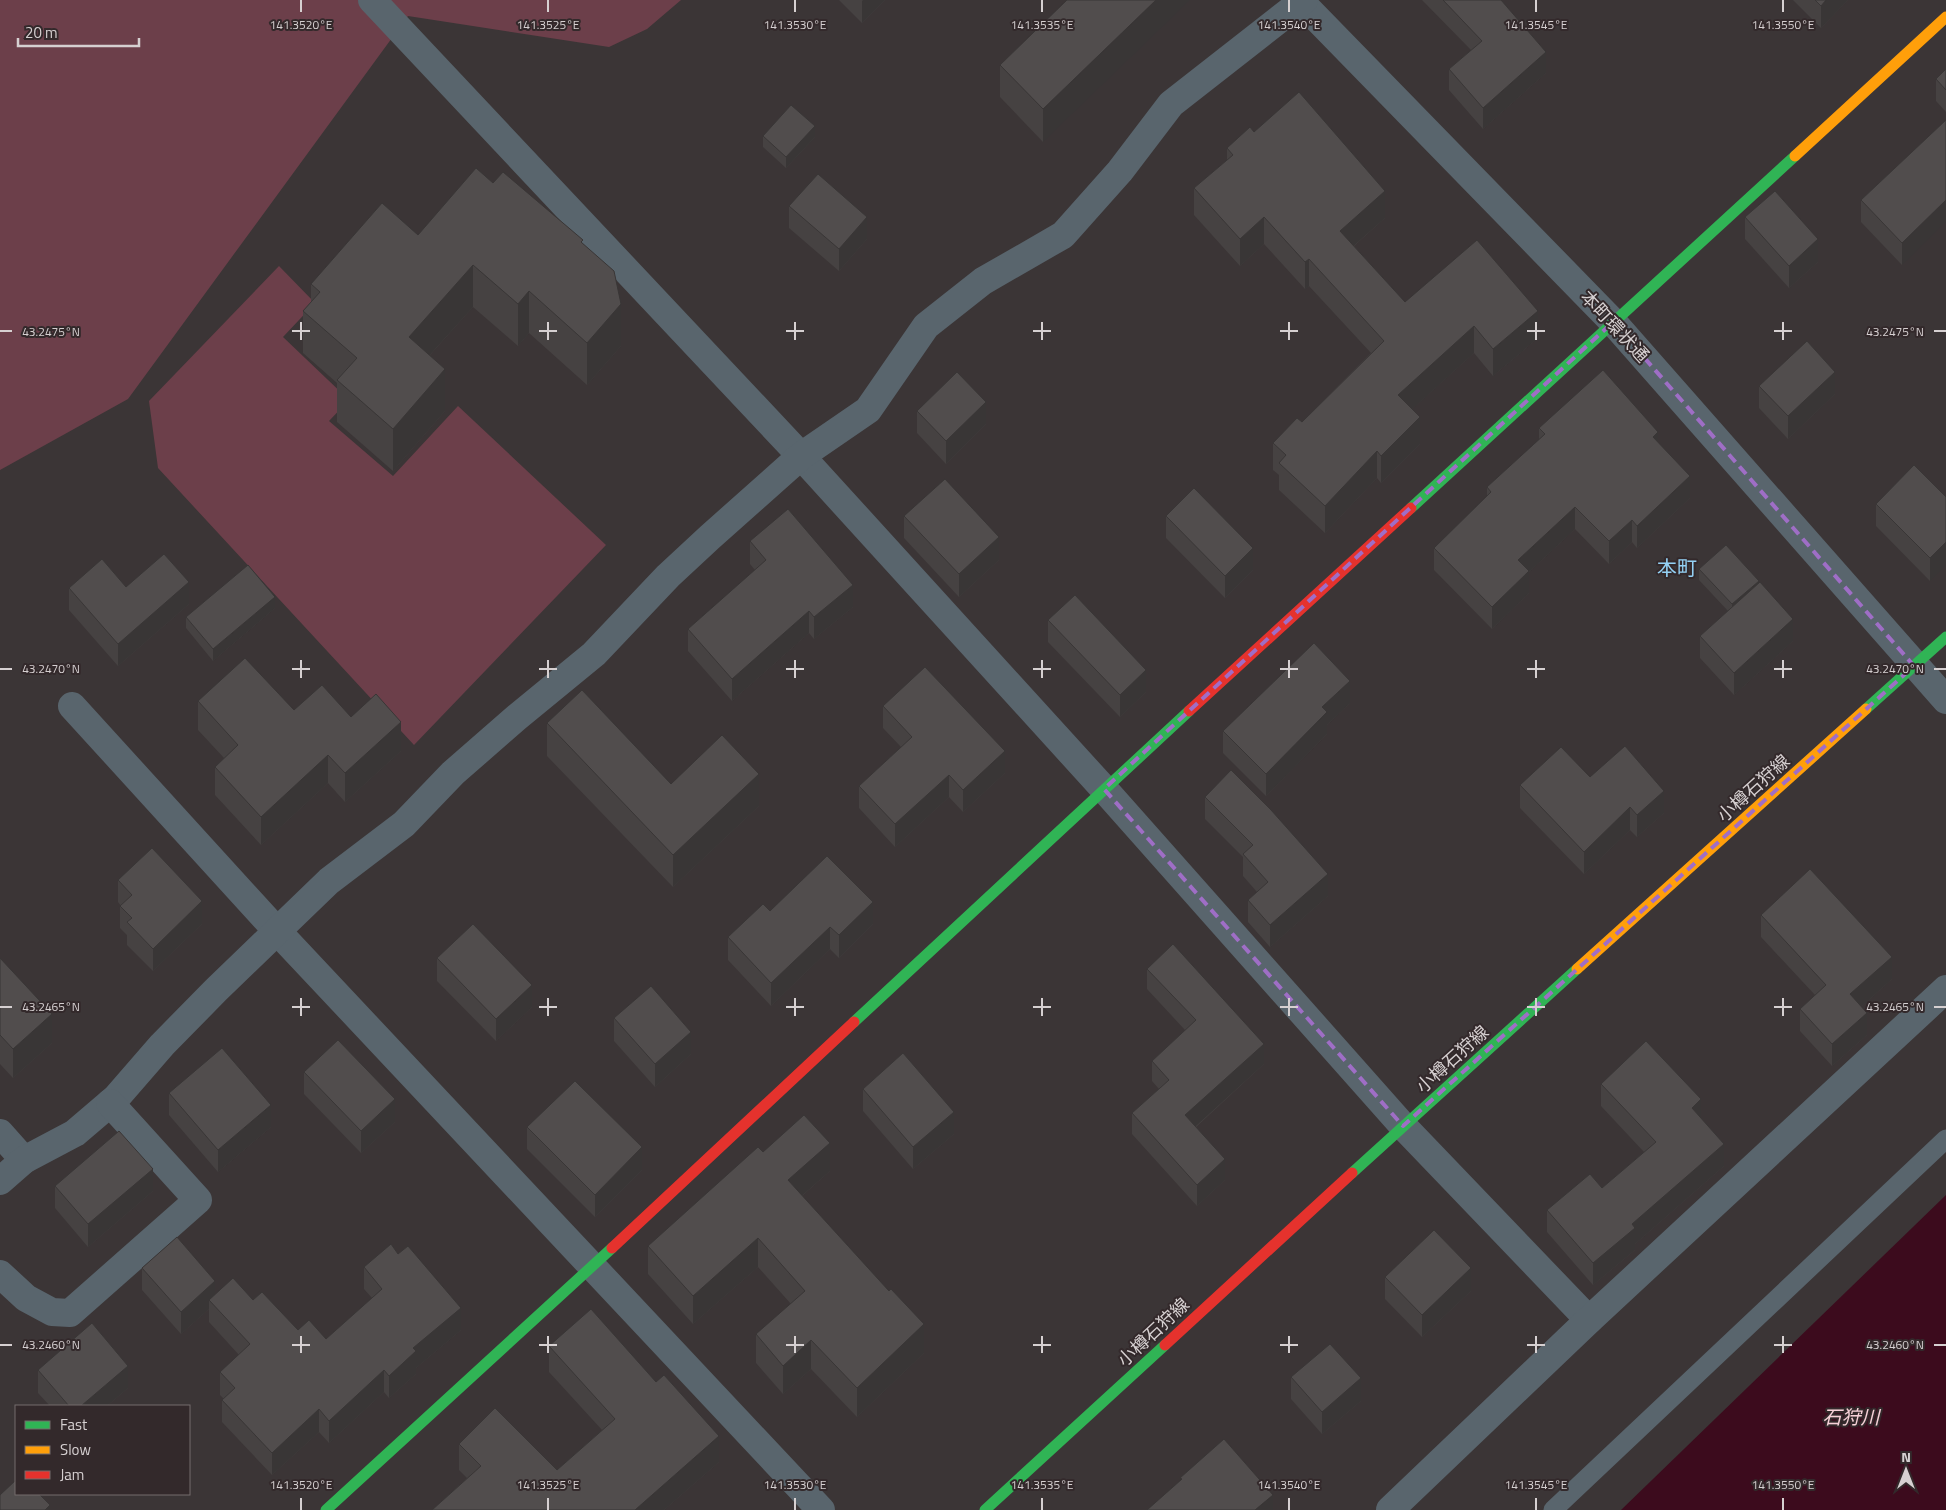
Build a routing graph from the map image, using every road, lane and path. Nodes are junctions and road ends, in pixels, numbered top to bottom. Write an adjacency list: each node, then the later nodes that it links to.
1 (372, 0): 5 (street)
2 (1302, 1): 4 (street, 本町環状通); 5 (street)
3 (1946, 17): 4 (street)
4 (1613, 322): 7 (street, 本町環状通); 10 (street)
5 (801, 456): 10 (street); 11 (street)
6 (1946, 637): 7 (street, 小樽石狩線)
7 (1914, 666): 8 (street, 本町環状通); 14 (street, 小樽石狩線)
8 (1946, 700)
9 (72, 706): 11 (street)
10 (1104, 789): 14 (street); 19 (street)
11 (277, 931): 13 (street); 19 (street)
12 (1946, 989): 21 (street)
13 (110, 1104): 17 (street); 20 (street)
14 (1403, 1126): 21 (street); 24 (street, 小樽石狩線)
15 (0, 1133): 17 (street)
16 (1946, 1139): 26 (lane)
17 (24, 1160): 18 (street)
18 (0, 1181)
19 (592, 1267): 22 (street); 23 (street)
20 (0, 1274)
21 (1589, 1320): 25 (street)
22 (326, 1510)
23 (821, 1510)
24 (985, 1510)
25 (1390, 1510)
26 (1553, 1510)

